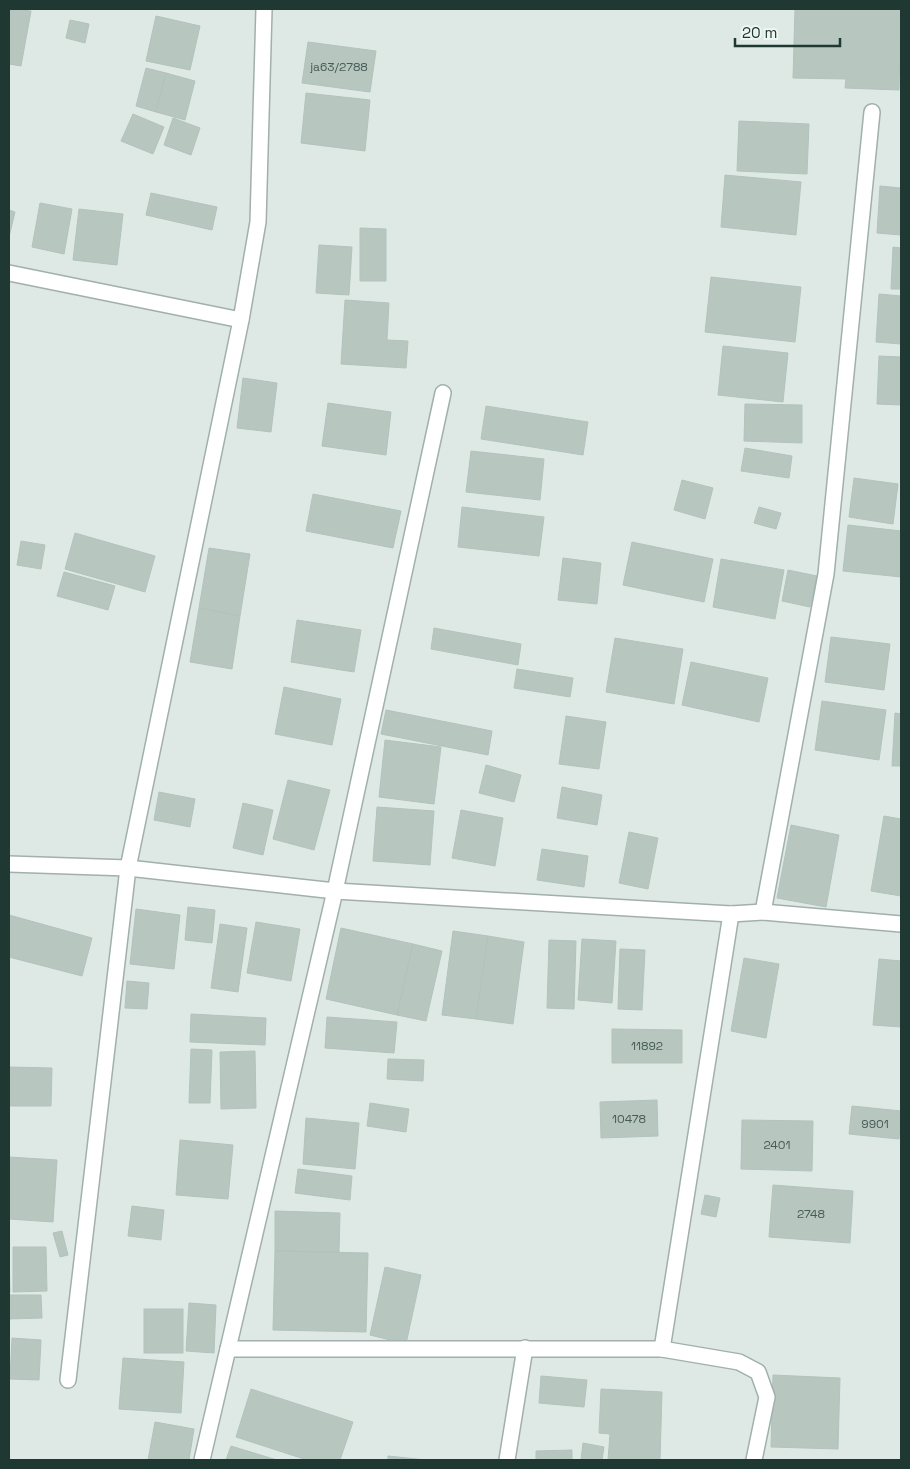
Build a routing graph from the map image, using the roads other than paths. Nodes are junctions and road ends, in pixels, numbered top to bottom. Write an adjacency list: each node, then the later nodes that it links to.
1 (264, 9): 4 (street)
2 (872, 112): 9 (street)
3 (9, 273): 4 (street)
4 (241, 320): 7 (street)
5 (443, 393): 8 (street)
6 (9, 864): 7 (street)
7 (128, 868): 8 (street); 15 (street)
8 (335, 891): 10 (street); 13 (street)
9 (763, 912): 10 (street); 11 (street)
10 (731, 914): 14 (street)
11 (901, 924)
12 (525, 1348): 13 (street); 14 (street); 17 (street)
13 (228, 1349): 16 (street)
14 (662, 1349): 18 (street)
15 (68, 1380)
16 (202, 1460)
17 (507, 1460)
18 (754, 1460)

